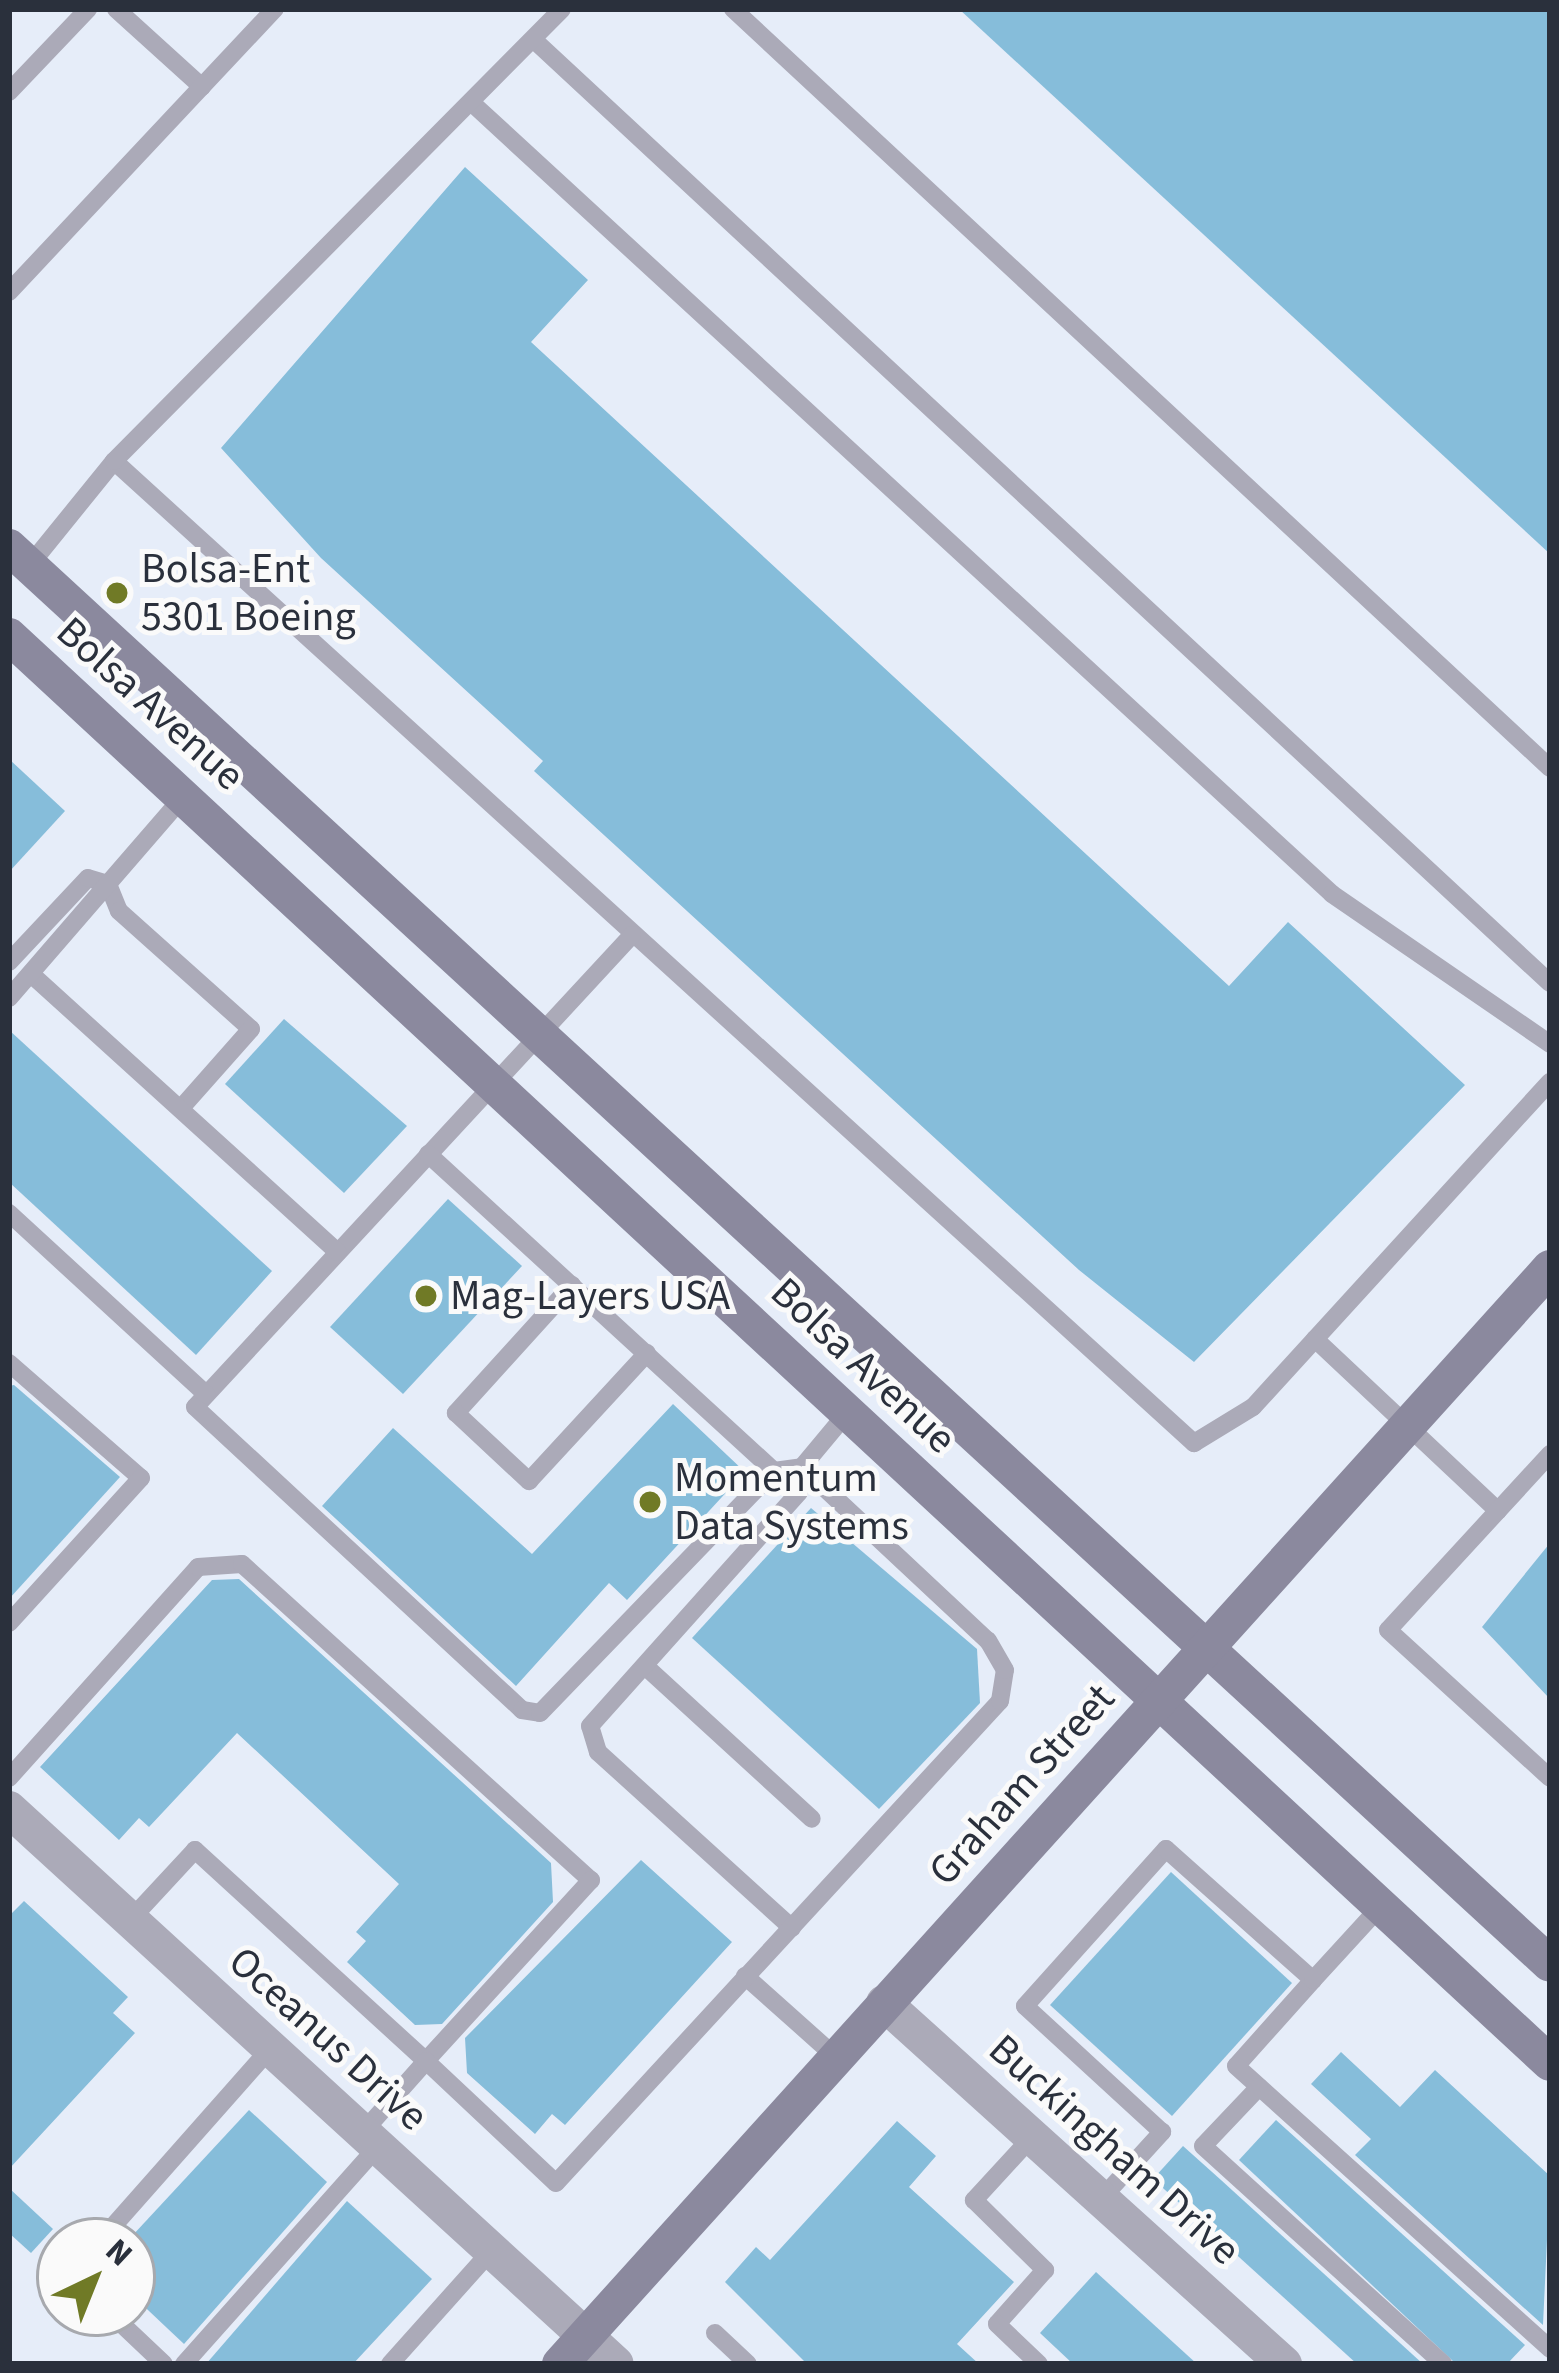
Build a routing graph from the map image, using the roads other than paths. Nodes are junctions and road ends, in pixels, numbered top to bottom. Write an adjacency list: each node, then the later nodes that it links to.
1 (88, 9): 8 (lane)
2 (116, 9): 7 (lane)
3 (275, 9): 7 (lane)
4 (562, 9): 6 (lane)
5 (733, 9): 14 (lane)
6 (533, 40): 9 (lane); 20 (lane)
7 (202, 87): 10 (lane)
8 (9, 92)
9 (472, 104): 11 (lane); 23 (lane)
10 (9, 292)
11 (115, 461): 12 (lane); 17 (lane)
12 (16, 569): 22 (main road, Bolsa Avenue)
13 (9, 636): 15 (main road, Bolsa Avenue)
14 (1550, 768)
15 (184, 796): 16 (lane); 24 (main road, Bolsa Avenue)
16 (108, 884): 18 (lane); 19 (lane); 26 (lane)
17 (632, 935): 22 (lane); 32 (lane)
18 (9, 962)
19 (31, 974): 21 (lane); 26 (lane)
20 (1550, 982)
21 (9, 998)
22 (538, 1034): 24 (lane); 43 (main road, Bolsa Avenue)
23 (1550, 1044)
24 (494, 1082): 27 (lane); 36 (main road, Bolsa Avenue)
25 (1550, 1082): 32 (lane)
26 (181, 1108): 29 (lane)
27 (428, 1154): 29 (lane); 31 (lane)
28 (9, 1213): 35 (lane)
29 (338, 1252): 35 (lane)
30 (1550, 1268): 37 (main road, Graham Street)
31 (572, 1285): 33 (lane); 33 (lane)
32 (1315, 1339): 37 (lane)
33 (647, 1353): 40 (lane)
34 (9, 1364): 42 (lane)
35 (206, 1394): 40 (lane)
36 (847, 1413): 39 (lane); 45 (main road, Bolsa Avenue)
37 (1405, 1425): 41 (lane); 43 (main road, Graham Street)
38 (1550, 1454): 41 (lane)
39 (802, 1468): 40 (lane); 44 (lane); 52 (lane)
40 (774, 1471)
41 (1498, 1511): 47 (lane)
42 (9, 1623)
43 (1203, 1644): 45 (main road, Graham Street); 53 (main road, Bolsa Avenue)
44 (645, 1666): 49 (lane); 52 (lane)
45 (1158, 1703): 50 (main road, Bolsa Avenue); 56 (main road, Graham Street)
46 (9, 1778): 59 (lane)
47 (1550, 1778)
48 (9, 1809): 51 (street, Oceanus Drive)
49 (812, 1819)
50 (1380, 1907): 55 (lane); 60 (main road, Bolsa Avenue)
51 (130, 1919): 57 (street, Oceanus Drive); 59 (lane)
52 (792, 1928): 54 (lane)
53 (1550, 1964)
54 (745, 1976): 58 (lane); 59 (lane)
55 (1313, 1980): 61 (lane); 64 (lane)
56 (884, 2003): 58 (main road, Graham Street); 62 (street, Buckingham Drive)
57 (272, 2048): 63 (street, Oceanus Drive); 65 (lane)
58 (836, 2057): 68 (main road, Graham Street)
59 (426, 2061): 63 (lane)
60 (1550, 2063)
61 (1259, 2086): 70 (lane); 79 (lane)
62 (1032, 2137): 64 (street, Buckingham Drive); 78 (lane)
63 (371, 2139): 66 (street, Oceanus Drive); 73 (lane)
64 (1101, 2199): 71 (street, Buckingham Drive)
65 (121, 2217)
66 (492, 2249): 68 (street, Oceanus Drive); 74 (lane)
67 (715, 2333): 77 (lane)
68 (586, 2336): 75 (main road, Graham Street); 76 (street, Oceanus Drive)
69 (135, 2337): 72 (lane)
70 (1550, 2349)
71 (1262, 2357)
72 (164, 2364)
73 (184, 2364)
74 (390, 2364)
75 (560, 2364)
76 (616, 2364)
77 (748, 2364)
78 (1039, 2364)
79 (1443, 2364)

